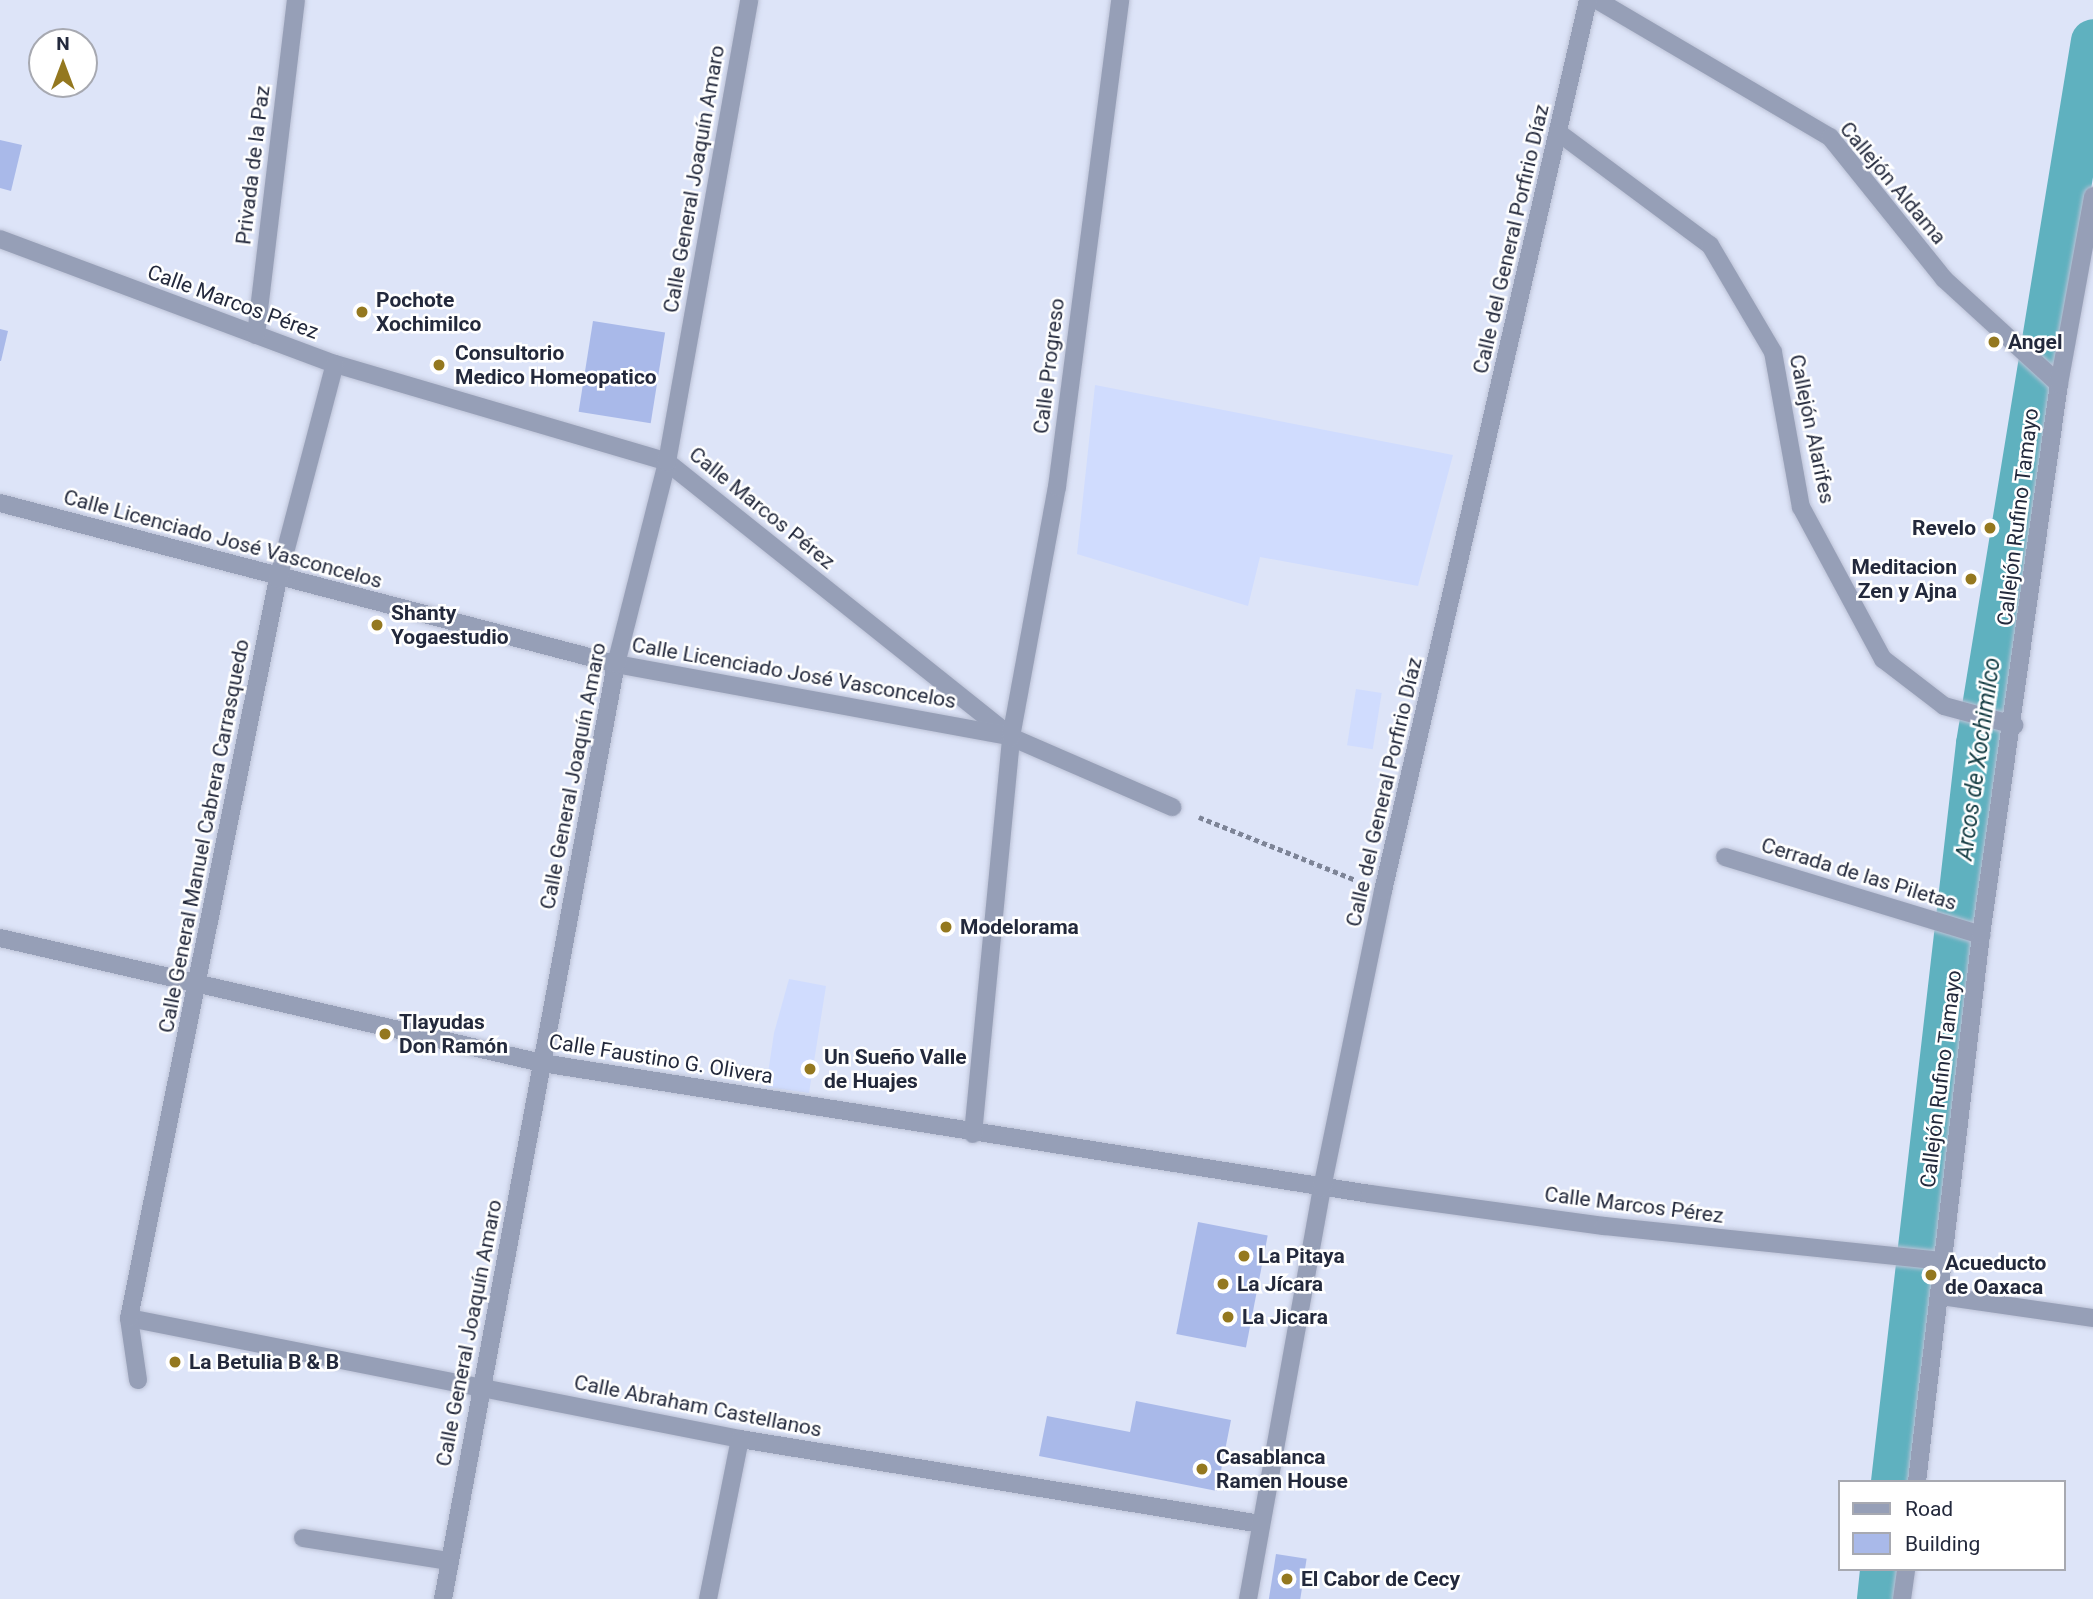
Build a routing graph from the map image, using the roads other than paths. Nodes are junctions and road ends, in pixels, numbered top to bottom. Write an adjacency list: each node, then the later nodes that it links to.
1 (296, 0): 9 (street, Privada de la Paz)
2 (749, 0): 12 (street, Calle General Joaquín Amaro)
3 (1120, 0): 17 (street, Calle Progreso)
4 (1588, 0): 6 (street, Calle del General Porfirio Díaz)
5 (1597, 0): 11 (street, Callejón Aldama)
6 (1559, 134): 16 (street, Callejón Alarifes); 25 (street, Calle del General Porfirio Díaz)
7 (2093, 196): 11 (street, Callejón Rufino Tamayo)
8 (0, 239): 9 (street, Calle Marcos Pérez)
9 (256, 335): 10 (street, Calle Marcos Pérez)
10 (335, 364): 12 (street, Calle Marcos Pérez); 14 (street, Calle General Manuel Cabrera Carrasquedo)
11 (2059, 384): 16 (street, Callejón Rufino Tamayo)
12 (667, 462): 15 (street, Calle General Joaquín Amaro); 17 (street, Calle Marcos Pérez)
13 (0, 503): 14 (street, Calle Licenciado José Vasconcelos)
14 (278, 579): 15 (street, Calle Licenciado José Vasconcelos); 22 (street, Calle General Manuel Cabrera Carrasquedo)
15 (616, 664): 17 (street, Calle Licenciado José Vasconcelos); 23 (street, Calle General Joaquín Amaro)
16 (2014, 725): 20 (street, Callejón Rufino Tamayo)
17 (1011, 737): 18 (street, Calle Marcos Pérez); 24 (street, Calle Progreso)
18 (1172, 807)
19 (1724, 857): 20 (street, Cerrada de las Piletas)
20 (1981, 935): 26 (street, Callejón Rufino Tamayo)
21 (0, 938): 22 (street, Calle Faustino G. Olivera)
22 (199, 983): 23 (street, Calle Faustino G. Olivera); 28 (street, Calle General Manuel Cabrera Carrasquedo)
23 (542, 1063): 24 (street, Calle Faustino G. Olivera); 31 (street, Calle General Joaquín Amaro)
24 (973, 1134): 25 (street, Calle Faustino G. Olivera)
25 (1322, 1188): 26 (street, Calle Marcos Pérez); 34 (street, Calle del General Porfirio Díaz)
26 (1942, 1261): 27 (street, Callejón Rufino Tamayo)
27 (1940, 1296): 29 (street); 33 (street, Callejón Rufino Tamayo)
28 (129, 1318): 30 (street); 31 (street, Calle Abraham Castellanos)
29 (2093, 1318)
30 (138, 1380)
31 (483, 1387): 32 (street, Calle Abraham Castellanos); 36 (street, Calle General Joaquín Amaro)
32 (740, 1439): 34 (street, Calle Abraham Castellanos); 39 (street)
33 (1917, 1480)
34 (1261, 1524): 40 (street, Calle del General Porfirio Díaz)
35 (303, 1538): 36 (street)
36 (448, 1561): 38 (street, Calle General Joaquín Amaro)
37 (1906, 1571): 41 (street)
38 (443, 1599)
39 (708, 1599)
40 (1248, 1599)
41 (1902, 1599)

